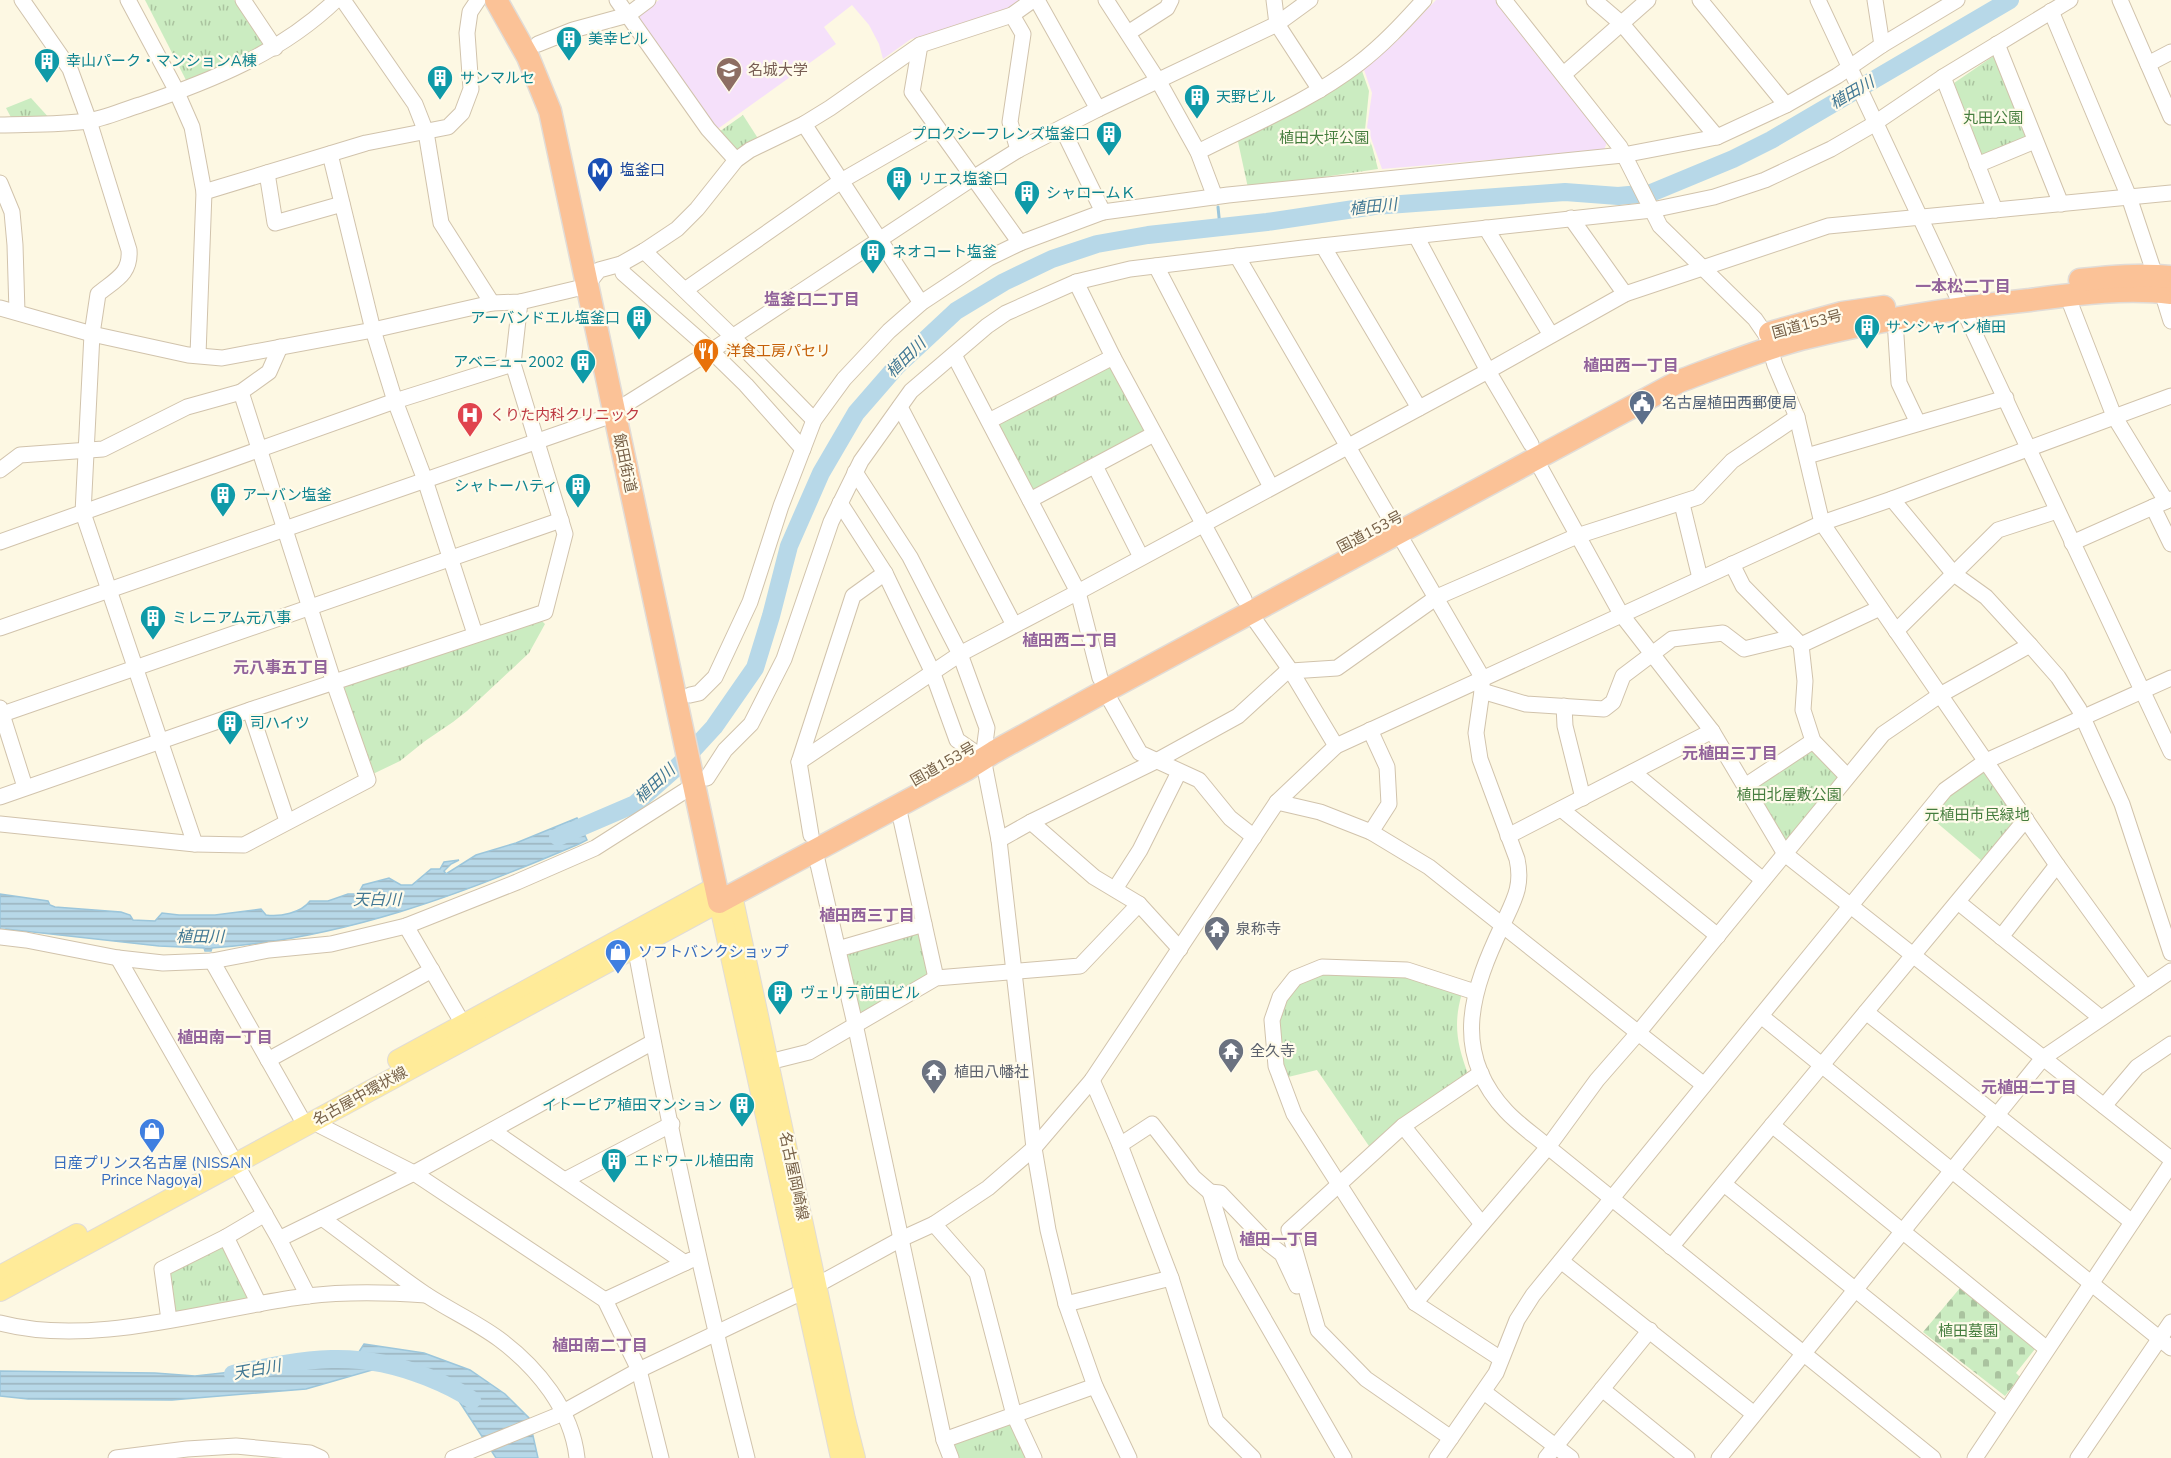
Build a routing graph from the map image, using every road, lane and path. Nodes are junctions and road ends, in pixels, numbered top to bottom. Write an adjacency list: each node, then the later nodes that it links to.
1 (21, 0): 51 (street)
2 (128, 0): 46 (street)
3 (243, 0): 38 (street)
4 (336, 0): 38 (street)
5 (343, 0): 56 (street)
6 (478, 0): 56 (street)
7 (496, 0): 90 (highway, 飯田街道)
8 (513, 0): 34 (highway, 飯田街道)
9 (617, 0): 28 (street)
10 (648, 0): 28 (street)
11 (1035, 0): 29 (street); 48 (street)
12 (1106, 0): 33 (street)
13 (1171, 0): 33 (street)
14 (1274, 0): 31 (street)
15 (1310, 0): 31 (street)
16 (1424, 0): 45 (street)
17 (1504, 0): 42 (street)
18 (1594, 0): 32 (street)
19 (1648, 0): 32 (street)
20 (1700, 0): 47 (street)
21 (1818, 0): 41 (street)
22 (1875, 0): 36 (street)
23 (1933, 0): 30 (street)
24 (1957, 0): 30 (street)
25 (2070, 0): 27 (street)
26 (2120, 0): 40 (street)
27 (2051, 11): 37 (street); 72 (street)
28 (628, 15): 34 (street); 63 (street)
29 (1012, 15): 35 (street); 59 (street)
30 (1923, 21): 36 (street)
31 (1277, 24): 44 (street); 45 (street)
32 (1622, 24): 42 (street); 57 (street)
33 (1128, 33): 44 (street)
34 (538, 44): 90 (highway, 飯田街道)
35 (920, 45): 52 (street); 54 (street)
36 (1882, 45): 41 (street)
37 (1997, 45): 43 (street); 58 (street)
38 (275, 48): 46 (street)
39 (2171, 52): 40 (street)
40 (2148, 64): 49 (street)
41 (1852, 71): 47 (street); 50 (street)
42 (1564, 74): 62 (street)
43 (1943, 77): 50 (street); 64 (street)
44 (1158, 82): 48 (street); 60 (street)
45 (1320, 90): 60 (street)
46 (177, 93): 51 (street); 69 (street)
47 (1786, 105): 57 (street)
48 (1098, 109): 55 (street)
49 (2171, 117)
50 (1875, 120): 75 (street); 78 (street)
51 (89, 121): 53 (street); 105 (street)
52 (804, 124): 63 (street); 67 (street)
53 (0, 125)
54 (935, 127): 66 (street); 67 (street)
55 (1062, 128): 59 (street); 77 (street)
56 (426, 132): 61 (street); 98 (street)
57 (1717, 137): 62 (street)
58 (2035, 141): 64 (street); 74 (street)
59 (1018, 150): 66 (street)
60 (1198, 152): 71 (street)
61 (330, 154): 65 (street); 73 (street)
62 (1624, 158): 71 (street); 75 (street)
63 (736, 160): 85 (street)
64 (1977, 165): 76 (street)
65 (267, 173): 69 (street); 73 (street)
66 (973, 178): 82 (street); 83 (street)
67 (842, 181): 82 (street); 93 (street)
68 (0, 183): 101 (street)
69 (204, 192): 111 (street)
70 (2171, 193): 72 (street)
71 (1215, 197): 77 (street)
72 (2129, 197): 74 (street); 92 (street)
73 (342, 204): 104 (street)
74 (2061, 204): 76 (street)
75 (1651, 210): 79 (street); 89 (street)
76 (1995, 210): 78 (street)
77 (1103, 212): 83 (street)
78 (1921, 218): 89 (street); 97 (street)
79 (1571, 219): 80 (street); 94 (street)
80 (1486, 228): 81 (street); 106 (street)
81 (1416, 236): 84 (street); 115 (street)
82 (880, 239): 99 (street); 107 (street)
83 (1020, 243): 99 (street)
84 (1323, 246): 86 (street); 122 (street)
85 (644, 251): 87 (street); 93 (street)
86 (1237, 256): 88 (street); 130 (street)
87 (621, 264): 90 (street); 110 (street)
88 (1156, 266): 91 (street); 141 (street)
89 (1702, 268): 94 (street); 108 (street)
90 (593, 277): 96 (street); 121 (highway, 飯田街道)
91 (1076, 282): 112 (street); 113 (street)
92 (2165, 285): 95 (highway, 国道153号); 97 (highway, 国道153号); 103 (street)
93 (685, 290): 107 (street)
94 (1625, 294): 106 (street)
95 (2067, 295): 97 (highway, 国道153号); 123 (street)
96 (520, 302): 98 (street); 114 (street)
97 (1961, 302): 102 (highway, 国道153号); 108 (highway, 国道153号); 118 (street)
98 (492, 303): 104 (street)
99 (921, 303): 125 (street)
100 (0, 308): 101 (street)
101 (17, 312): 105 (street)
102 (1895, 320): 108 (highway, 国道153号); 127 (street)
103 (2171, 321)
104 (373, 330): 109 (street); 119 (street)
105 (92, 334): 111 (street); 133 (street)
106 (1551, 335): 115 (street)
107 (732, 336): 110 (street); 125 (street)
108 (1768, 342): 124 (street); 135 (highway, 国道153号)
109 (280, 347): 111 (street); 116 (street)
110 (711, 351): 121 (street); 131 (street)
111 (198, 355)
112 (954, 355): 120 (street); 126 (street)
113 (1113, 357): 126 (street); 128 (street)
114 (513, 364): 119 (street); 129 (street)
115 (1488, 370): 122 (street); 135 (street)
116 (241, 392): 133 (street); 134 (street)
117 (2171, 396): 123 (street)
118 (2006, 398): 127 (street); 132 (street)
119 (395, 401): 134 (street); 140 (street)
120 (900, 406): 139 (street); 171 (street)
121 (620, 407): 129 (street); 189 (highway, 飯田街道)
122 (1419, 408): 130 (street)
123 (2114, 416): 132 (street); 145 (street)
124 (1797, 417): 136 (street); 146 (street)
125 (814, 420): 131 (street)
126 (989, 421): 143 (street)
127 (1918, 423): 136 (street)
128 (1154, 434): 137 (street); 150 (street)
129 (537, 441): 140 (street); 149 (street)
130 (1348, 446): 141 (street); 152 (street)
131 (803, 449): 189 (street)
132 (2027, 449): 142 (street); 147 (street)
133 (85, 450): 138 (street); 148 (street)
134 (260, 450): 148 (street); 153 (street)
135 (1533, 451): 152 (highway, 国道153号); 154 (street)
136 (1806, 456): 151 (street)
137 (1095, 466): 143 (street); 158 (street)
138 (0, 470)
139 (855, 472): 144 (street); 177 (street)
140 (425, 480): 153 (street); 159 (street)
141 (1271, 487): 150 (street)
142 (1892, 499): 151 (street); 162 (street)
143 (1030, 500): 165 (street)
144 (840, 503): 161 (street); 205 (street)
145 (2163, 503): 156 (street); 157 (street)
146 (1682, 504): 154 (street); 163 (street)
147 (2056, 511): 156 (street); 162 (street)
148 (82, 513): 155 (street); 164 (street)
149 (561, 520): 159 (street); 174 (street)
150 (1203, 523): 158 (street); 167 (street)
151 (1822, 523): 160 (street); 169 (street)
152 (1395, 526): 166 (street); 167 (highway, 国道153号)
153 (285, 529): 164 (street); 168 (street)
154 (1577, 536): 166 (street); 170 (street)
155 (0, 542)
156 (2072, 543): 186 (street)
157 (2171, 544)
158 (1141, 557): 165 (street)
159 (450, 558): 168 (street); 174 (street)
160 (1732, 564): 163 (street); 175 (street)
161 (885, 573): 180 (street); 202 (street)
162 (1954, 574): 173 (street); 176 (street)
163 (1700, 579): 170 (street)
164 (109, 590): 172 (street); 179 (street)
165 (1078, 592): 171 (street); 184 (street)
166 (1437, 597): 181 (street); 185 (street)
167 (1247, 606): 181 (street); 184 (highway, 国道153号)
168 (310, 607): 179 (street); 183 (street)
169 (1880, 608): 173 (street); 175 (street)
170 (1621, 614): 178 (street); 185 (street)
171 (1014, 625): 177 (street)
172 (0, 628)
173 (1896, 631): 187 (street)
174 (475, 634): 183 (street)
175 (1796, 641): 178 (street); 196 (street)
176 (2030, 645): 187 (street); 192 (street)
177 (960, 654): 180 (street); 198 (street)
178 (1652, 654): 188 (street); 194 (street)
179 (136, 668): 191 (street); 195 (street)
180 (932, 671): 198 (street); 202 (street)
181 (1291, 671): 197 (street); 200 (street)
182 (2171, 678): 186 (street)
183 (334, 683): 190 (street); 215 (street)
184 (1103, 684): 198 (highway, 国道153号); 200 (street)
185 (1482, 684): 188 (street); 193 (street); 219 (street)
186 (2142, 692): 192 (street); 199 (street)
187 (1940, 695): 201 (street); 206 (street)
188 (1564, 706): 210 (street)
189 (688, 707): 205 (highway, 飯田街道)
190 (250, 710): 195 (street); 215 (street)
191 (1, 712): 208 (street)
192 (2083, 718): 201 (street); 241 (street)
193 (1371, 730): 197 (street); 218 (street)
194 (1712, 731): 204 (street); 207 (street)
195 (160, 741): 208 (street); 223 (street)
196 (1813, 741): 206 (street); 207 (street)
197 (1336, 746): 211 (street)
198 (979, 749): 212 (highway, 国道153号); 221 (street); 222 (highway, 国道153号)
199 (2171, 752)
200 (1158, 760): 203 (street); 216 (street)
201 (1986, 761): 214 (street); 231 (street)
202 (799, 762): 222 (street)
203 (1179, 772): 220 (street); 227 (street)
204 (1633, 772): 210 (street); 226 (street)
205 (699, 773): 228 (highway, 飯田街道); 234 (street)
206 (1847, 776): 224 (street)
207 (1745, 786): 224 (street)
208 (25, 787): 209 (street)
209 (0, 797)
210 (1583, 798): 213 (street)
211 (1277, 802): 218 (street); 220 (street)
212 (898, 806): 222 (highway, 国道153号); 232 (street)
213 (1561, 809): 219 (street); 235 (street)
214 (2026, 819): 225 (street); 229 (street)
215 (287, 821): 223 (street)
216 (1031, 822): 221 (street); 227 (street)
217 (0, 824): 223 (street)
218 (1371, 832): 233 (street)
219 (1508, 836): 233 (street)
220 (1254, 837): 239 (street)
221 (999, 840): 247 (street)
222 (813, 843): 228 (highway, 国道153号); 240 (street)
223 (195, 844)
224 (1785, 854): 226 (street); 231 (street)
225 (2057, 865): 237 (street); 249 (street)
226 (1763, 880): 235 (street)
227 (1115, 890): 230 (street)
228 (724, 891): 238 (main road, 名古屋中環状線); 254 (main road, 名古屋中環状線); 261 (main road, 名古屋岡崎線); 302 (main road, 名古屋岡崎線)
229 (1958, 902): 237 (street); 242 (street)
230 (1139, 904): 239 (street); 247 (street)
231 (1850, 905): 242 (street); 252 (street)
232 (924, 924): 240 (street); 248 (street)
233 (1502, 924): 250 (street); 256 (street)
234 (406, 926): 244 (street); 245 (street)
235 (1718, 936): 256 (street)
236 (0, 937): 243 (street)
237 (2001, 937): 253 (street)
238 (636, 946): 257 (street); 268 (main road, 名古屋中環状線)
239 (1180, 948): 264 (street)
240 (838, 949): 255 (street)
241 (2171, 953)
242 (1913, 955): 251 (street); 259 (street)
243 (118, 958): 244 (street); 276 (street)
244 (212, 962): 260 (street)
245 (432, 970): 254 (street); 260 (street)
246 (2171, 971): 249 (street)
247 (1015, 973): 248 (street); 275 (street)
248 (936, 978): 255 (street)
249 (2146, 988): 253 (street)
250 (1475, 992): 263 (street); 283 (street)
251 (1866, 1012): 262 (street); 267 (street)
252 (1761, 1016): 262 (street); 265 (street)
253 (2102, 1018): 259 (street)
254 (463, 1024): 268 (main road, 名古屋中環状線)
255 (855, 1024): 261 (street); 294 (street)
256 (1638, 1034): 265 (street); 274 (street)
257 (653, 1042): 269 (street); 272 (street)
258 (2171, 1044): 266 (street)
259 (2043, 1058): 266 (street); 267 (street)
260 (268, 1060): 268 (street)
261 (769, 1062): 302 (main road, 名古屋岡崎線)
262 (1822, 1065): 270 (street); 279 (street)
263 (1481, 1073): 271 (street); 274 (street)
264 (1092, 1080): 273 (street); 275 (street)
265 (1704, 1085): 285 (street)
266 (2104, 1106): 277 (street)
267 (1997, 1115): 279 (street); 288 (street)
268 (306, 1119): 276 (main road, 名古屋中環状線); 280 (street)
269 (672, 1124): 281 (street); 296 (street)
270 (1772, 1125): 282 (street); 291 (street)
271 (1403, 1126): 283 (street); 290 (street)
272 (493, 1131): 280 (street); 281 (street)
273 (1120, 1145): 284 (street); 300 (street)
274 (1548, 1147): 285 (street); 290 (street)
275 (1034, 1148): 289 (street); 310 (street)
276 (232, 1157): 286 (street); 299 (main road, 名古屋中環状線); 304 (main road, 名古屋中環状線)
277 (2171, 1159)
278 (2171, 1164): 288 (street)
279 (1952, 1170): 291 (street); 301 (street)
280 (414, 1173): 287 (street); 307 (street)
281 (565, 1180): 298 (street)
282 (1724, 1184): 295 (street); 303 (street)
283 (1339, 1185): 308 (street); 314 (street)
284 (1210, 1192): 314 (street); 345 (street)
285 (1612, 1199): 295 (street); 297 (street)
286 (265, 1214): 292 (street); 293 (street)
287 (322, 1218): 293 (street); 305 (street)
288 (2132, 1222): 301 (street)
289 (934, 1224): 294 (street); 328 (street)
290 (1482, 1224): 308 (street)
291 (1903, 1231): 303 (street); 318 (street)
292 (226, 1237): 309 (street); 311 (street)
293 (279, 1239): 306 (street)
294 (901, 1239): 302 (street); 330 (street)
295 (1671, 1247): 319 (street)
296 (699, 1256): 298 (street); 316 (street)
297 (1561, 1261): 315 (street); 320 (street)
298 (685, 1263): 307 (street)
299 (0, 1275)
300 (1171, 1278): 310 (street); 344 (street)
301 (2091, 1283): 317 (street); 318 (street)
302 (810, 1287): 316 (street); 339 (main road, 名古屋岡崎線); 340 (main road, 名古屋岡崎線)
303 (1855, 1289): 319 (street); 325 (street)
304 (0, 1291)
305 (426, 1294): 306 (street); 326 (street)
306 (308, 1296): 309 (street)
307 (606, 1300): 321 (street)
308 (1415, 1303): 320 (street)
309 (259, 1304): 311 (street)
310 (1066, 1304): 322 (street)
311 (169, 1320): 313 (street)
312 (2171, 1322): 317 (street)
313 (0, 1323)
314 (1318, 1330): 329 (street)
315 (1650, 1330): 323 (street); 327 (street)
316 (715, 1332): 321 (street); 338 (street)
317 (2165, 1343): 351 (street)
318 (2047, 1349): 325 (street)
319 (1804, 1353): 327 (street); 349 (street)
320 (1501, 1359): 324 (street)
321 (639, 1370): 326 (street); 337 (street)
322 (1095, 1386): 328 (street); 343 (street)
323 (1602, 1389): 331 (street); 347 (street)
324 (1484, 1392): 329 (street); 331 (street)
325 (2006, 1411): 350 (street)
326 (560, 1414): 335 (street); 336 (street)
327 (1754, 1414): 348 (street)
328 (1014, 1415): 330 (street); 342 (street)
329 (1451, 1438): 332 (street)
330 (944, 1440): 341 (street)
331 (1551, 1452): 346 (street)
332 (1441, 1456)
333 (116, 1458): 334 (street)
334 (321, 1458)
335 (453, 1458)
336 (577, 1458)
337 (661, 1458)
338 (747, 1458)
339 (841, 1458)
340 (855, 1458)
341 (951, 1458)
342 (1034, 1458)
343 (1129, 1458)
344 (1253, 1458)
345 (1344, 1458)
346 (1571, 1458)
347 (1687, 1458)
348 (1719, 1458)
349 (1933, 1458)
350 (1974, 1458)
351 (2078, 1458)

